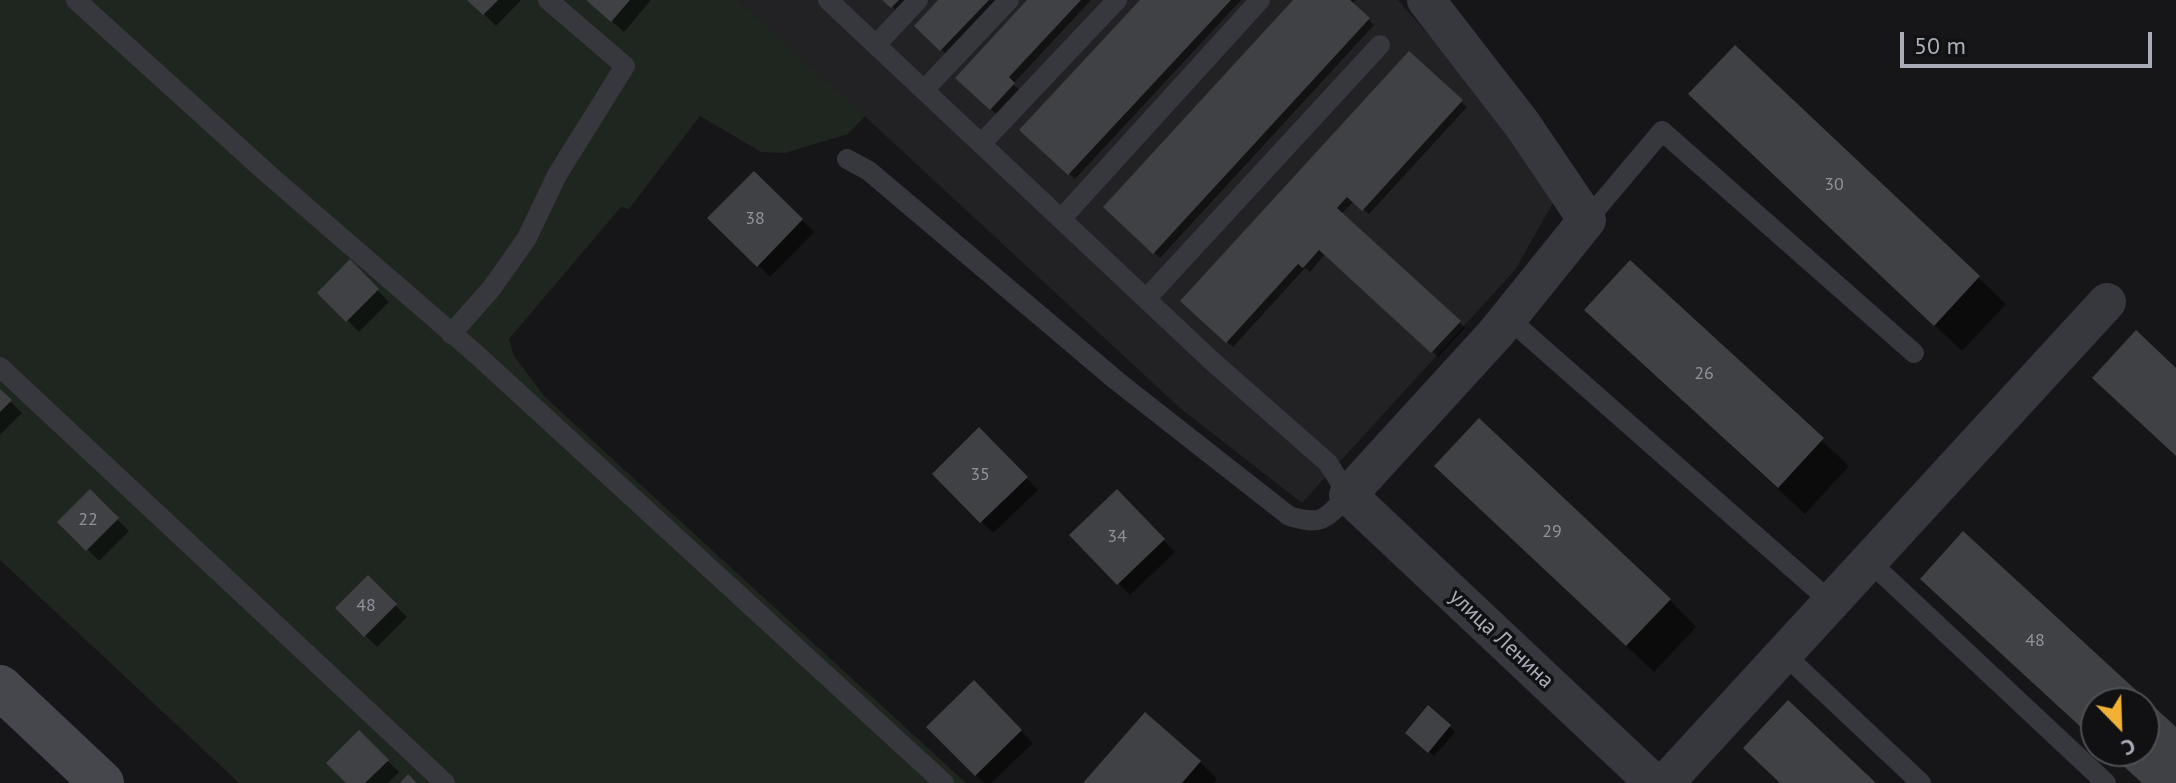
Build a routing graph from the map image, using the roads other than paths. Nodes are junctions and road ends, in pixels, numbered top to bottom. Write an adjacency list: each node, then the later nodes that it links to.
1 (76, 0): 19 (lane)
2 (548, 0): 19 (lane)
3 (828, 0): 9 (lane)
4 (918, 0): 9 (lane)
5 (1009, 0): 11 (lane)
6 (1117, 0): 12 (lane)
7 (1260, 0): 14 (lane)
8 (1426, 0): 15 (street)
9 (876, 45): 11 (lane)
10 (1380, 45): 16 (lane)
11 (924, 90): 12 (lane)
12 (981, 144): 14 (lane)
13 (847, 159): 22 (lane)
14 (1061, 219): 16 (lane)
15 (1587, 220): 18 (street); 20 (lane)
16 (1146, 299): 22 (lane)
17 (2107, 302): 23 (street)
18 (1508, 318): 22 (street); 24 (lane)
19 (451, 334): 29 (lane)
20 (1914, 353)
21 (0, 367): 28 (lane)
22 (1348, 495): 30 (street, улица Ленина)
23 (1869, 561): 24 (street); 33 (lane)
24 (1831, 602): 25 (street)
25 (1784, 654): 31 (street); 32 (lane)
26 (0, 687): 27 (street)
27 (102, 783)
28 (445, 783)
29 (944, 783)
30 (1654, 783)
31 (1665, 783)
32 (1921, 783)
33 (2106, 783)

